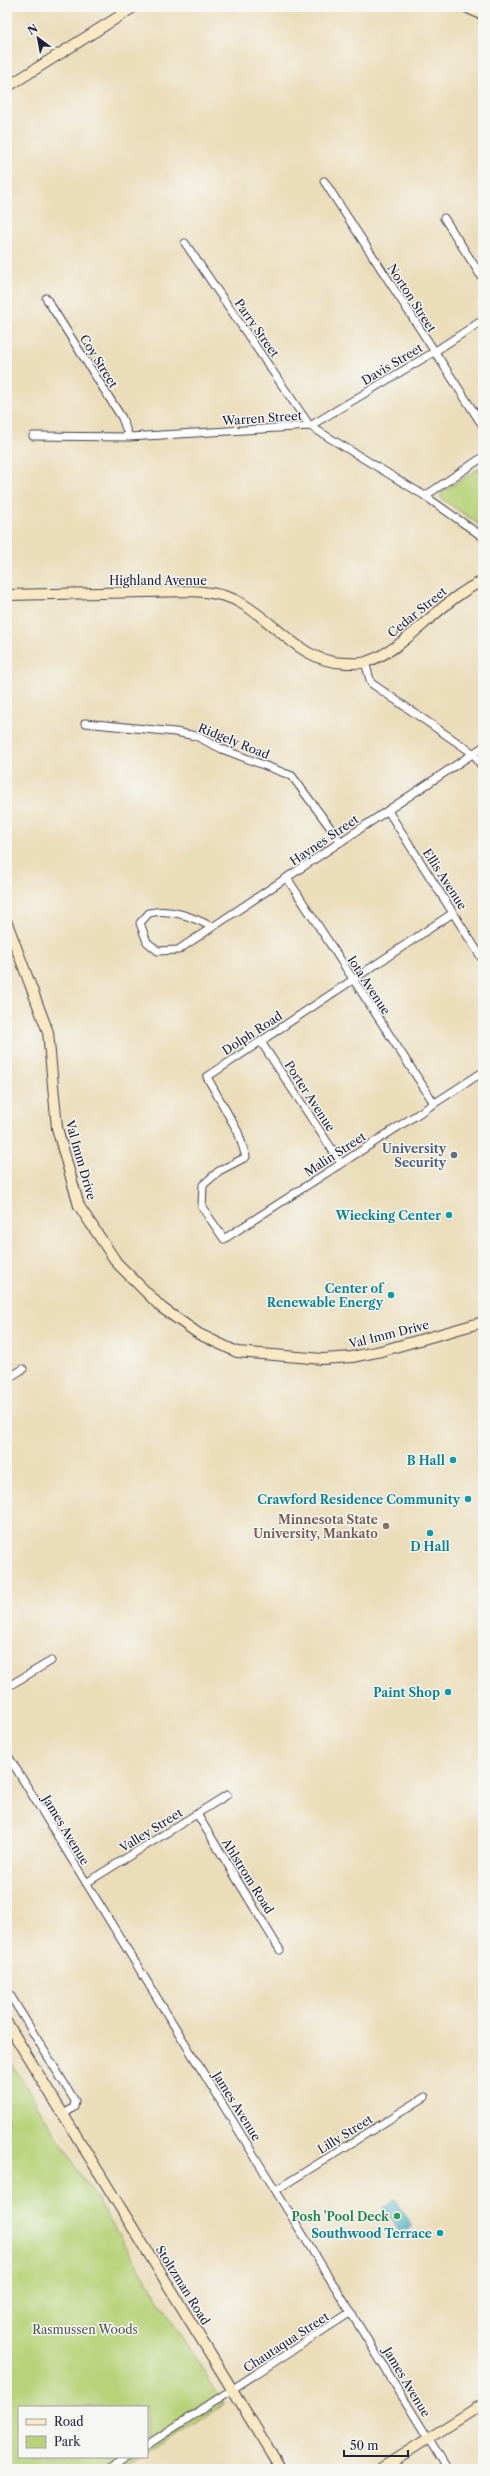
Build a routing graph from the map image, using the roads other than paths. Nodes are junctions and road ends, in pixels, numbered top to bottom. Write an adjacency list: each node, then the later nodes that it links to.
1 (134, 7): 4 (street)
2 (466, 7): 3 (street)
3 (483, 15)
4 (7, 87)
5 (324, 181): 11 (street, Norton Street)
6 (444, 218): 8 (street)
7 (185, 244): 12 (street, Parry Street)
8 (483, 279)
9 (46, 298): 15 (street, Coy Street)
10 (483, 320): 11 (street, Davis Street)
11 (434, 352): 12 (street, Davis Street); 13 (street, Norton Street)
12 (310, 426): 15 (street, Warren Street); 17 (street, Warren Street)
13 (483, 426)
14 (33, 436): 15 (street, Warren Street)
15 (129, 437)
16 (483, 457): 17 (street)
17 (425, 496): 18 (street, Warren Street)
18 (483, 537)
19 (483, 581): 21 (street, Cedar Street)
20 (7, 595): 21 (street, Highland Avenue)
21 (365, 662): 24 (street)
22 (85, 723): 27 (street, Ridgely Road)
23 (483, 748): 24 (street, Haynes Street)
24 (474, 754): 25 (street); 26 (street, Haynes Street)
25 (483, 769)
26 (388, 811): 27 (street, Haynes Street); 29 (street, Ellis Avenue)
27 (341, 842): 28 (street, Haynes Street)
28 (287, 878): 31 (street, Haynes Street); 33 (street, Iota Avenue)
29 (453, 913): 32 (street, Ellis Avenue); 33 (street, Dolph Road)
30 (7, 923): 39 (street, Val Imm Drive)
31 (212, 927): 31 (street, Haynes Street)
32 (483, 960)
33 (352, 979): 34 (street, Dolph Road); 36 (street, Iota Avenue)
34 (261, 1042): 37 (street, Porter Avenue); 38 (street, Dolph Road)
35 (483, 1072): 36 (street, Malin Street)
36 (434, 1104): 37 (street, Malin Street)
37 (341, 1163): 38 (street, Malin Street)
38 (207, 1215)
39 (483, 1322)
40 (23, 1369): 41 (street)
41 (7, 1379)
42 (51, 1661): 43 (street)
43 (7, 1687)
44 (7, 1754): 47 (street, James Avenue)
45 (227, 1795): 46 (street, Valley Street)
46 (197, 1814): 47 (street, Valley Street); 48 (street, Ahlstrom Road)
47 (86, 1884): 53 (street, James Avenue)
48 (280, 1950)
49 (7, 1990): 52 (street)
50 (7, 2023): 52 (street, Stoltzman Road)
51 (425, 2097): 53 (street, Lilly Street)
52 (63, 2115): 55 (street, Stoltzman Road)
53 (276, 2190): 54 (street, James Avenue)
54 (351, 2312): 55 (street, Chautaqua Street); 57 (street, James Avenue)
55 (232, 2389): 58 (street, Chautaqua Street); 61 (street, Stoltzman Road)
56 (483, 2404): 57 (street)
57 (428, 2438): 62 (street); 63 (street, James Avenue)
58 (148, 2444)
59 (126, 2458): 60 (street)
60 (110, 2469)
61 (281, 2469)
62 (380, 2469)
63 (447, 2469)

